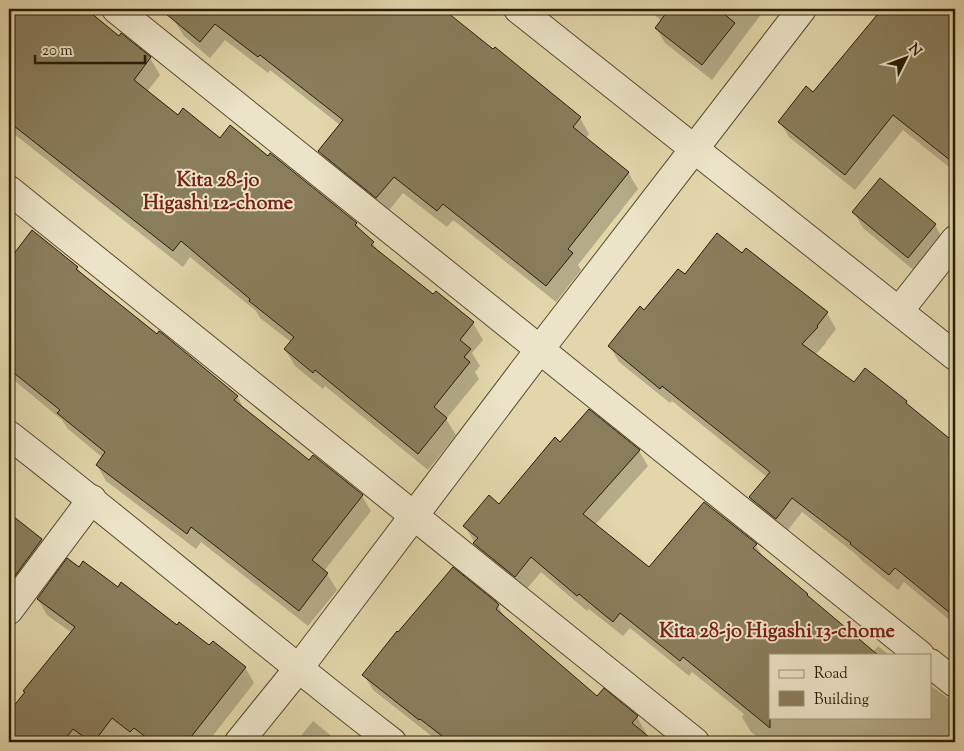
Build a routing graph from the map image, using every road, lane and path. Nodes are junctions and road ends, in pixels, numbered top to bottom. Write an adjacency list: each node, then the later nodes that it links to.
1 (116, 9): 8 (street)
2 (518, 9): 4 (street)
3 (802, 9): 4 (street)
4 (694, 148): 7 (street); 8 (street)
5 (9, 190): 12 (street)
6 (955, 240): 7 (street)
7 (899, 311): 9 (street)
8 (540, 349): 12 (street); 14 (street)
9 (955, 356)
10 (9, 435): 11 (street)
11 (92, 499): 13 (street); 16 (street)
12 (413, 515): 16 (street); 20 (street)
13 (9, 610)
14 (919, 654)
15 (932, 665): 17 (street)
16 (298, 669): 18 (street); 19 (street)
17 (955, 683)
18 (239, 742)
19 (392, 742)
20 (695, 742)

